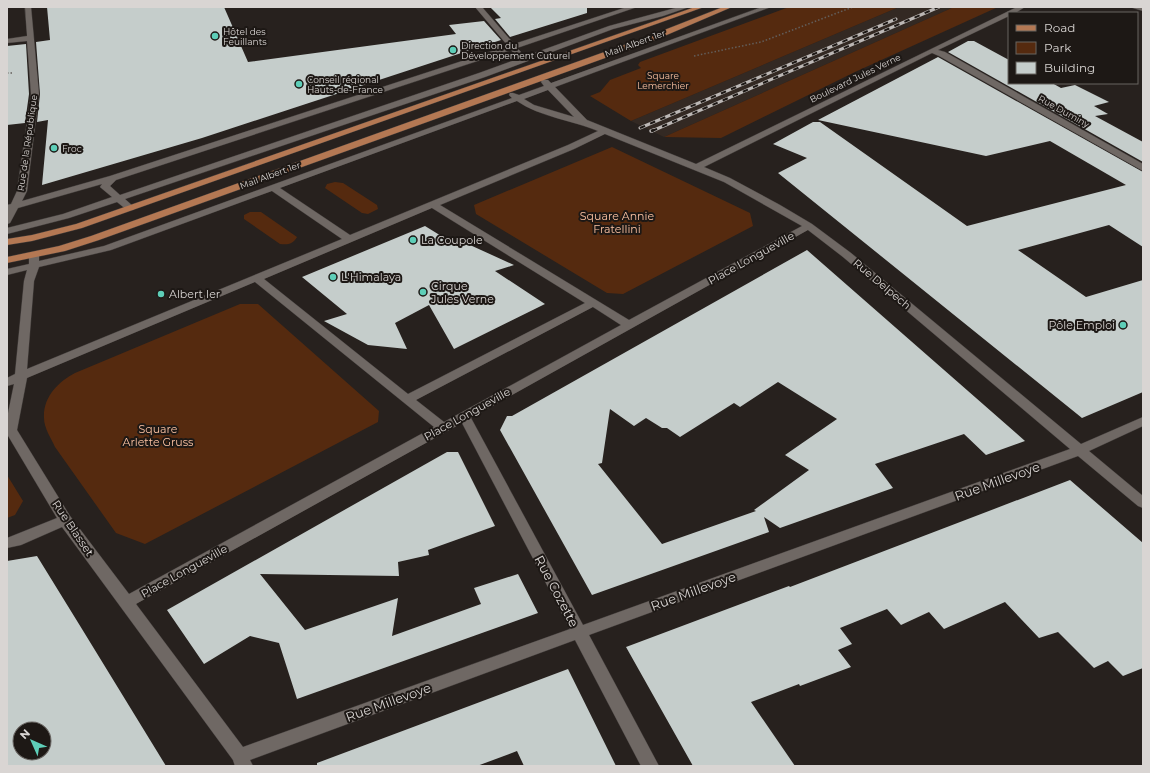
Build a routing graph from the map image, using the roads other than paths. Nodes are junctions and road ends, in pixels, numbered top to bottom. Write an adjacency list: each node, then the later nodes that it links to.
1 (28, 7): 15 (street, Rue de la République)
2 (478, 7): 18 (street)
3 (634, 7): 14 (street)
4 (686, 7): 17 (street)
5 (701, 7): 13 (main road, Mail Albert 1er)
6 (729, 7): 23 (main road, Mail Albert 1er)
7 (768, 7): 25 (street)
8 (1022, 7): 11 (street, Boulevard Jules Verne)
9 (1135, 7): 10 (street)
10 (1143, 9)
11 (1012, 12)
12 (1008, 14): 19 (street, Boulevard Jules Verne)
13 (664, 20): 17 (street, Mail Albert 1er); 21 (main road, Mail Albert 1er)
14 (554, 34): 17 (street, Mail Albert 1er); 18 (street)
15 (31, 38): 16 (street); 36 (street, Rue de la République)
16 (7, 41)
17 (571, 41): 20 (street)
18 (512, 48): 20 (street); 22 (street)
19 (932, 51): 30 (street, Boulevard Jules Verne); 31 (street, Rue Duminy)
20 (524, 59): 21 (street); 22 (street)
21 (530, 67): 23 (main road); 24 (main road, Mail Albert 1er)
22 (472, 70): 24 (street); 32 (street); 34 (street)
23 (541, 78): 25 (street, Rue Delpech); 26 (main road, Mail Albert 1er)
24 (491, 81): 26 (main road); 37 (main road, Mail Albert 1er)
25 (550, 87): 27 (street); 28 (street, Rue Delpech)
26 (505, 90): 27 (street, Rue Delpech); 45 (main road, Mail Albert 1er)
27 (517, 98): 28 (street, Rue Delpech); 33 (street)
28 (584, 122): 29 (street, Rue Delpech)
29 (604, 131): 30 (street, Rue Delpech); 35 (street)
30 (698, 167): 39 (street, Rue Delpech)
31 (1143, 168)
32 (113, 178): 34 (street); 36 (street)
33 (273, 188): 42 (street); 45 (street)
34 (118, 198): 37 (street); 40 (street)
35 (432, 204): 42 (street); 48 (street)
36 (11, 208): 38 (street, Rue de la République)
37 (130, 208): 41 (main road, Mail Albert 1er)
38 (7, 221)
39 (809, 226): 49 (street, Place Longueville); 56 (street, Rue Delpech)
40 (7, 231)
41 (32, 238): 43 (main road, Mail Albert 1er); 45 (main road)
42 (349, 239): 47 (street)
43 (7, 242)
44 (7, 260): 45 (main road, Mail Albert 1er)
45 (34, 261): 46 (street); 50 (street, Rue Blasset)
46 (7, 272)
47 (256, 278): 50 (street); 52 (street)
48 (593, 303): 49 (street); 52 (street)
49 (629, 325): 53 (street, Place Longueville)
50 (21, 376): 51 (street); 58 (street, Rue Blasset)
51 (7, 382)
52 (408, 399): 55 (street)
53 (464, 416): 55 (street, Place Longueville); 61 (street, Rue Cozette)
54 (1143, 421): 56 (street, Rue Millevoye)
55 (443, 428): 60 (street, Place Longueville)
56 (1080, 450): 57 (street, Rue Delpech); 61 (street, Rue Millevoye)
57 (1143, 503)
58 (65, 520): 59 (street); 60 (street, Rue Blasset)
59 (7, 543)
60 (126, 603): 62 (street, Rue Blasset)
61 (579, 632): 62 (street, Rue Millevoye); 63 (street, Rue Cozette)
62 (242, 761)
63 (650, 766)

